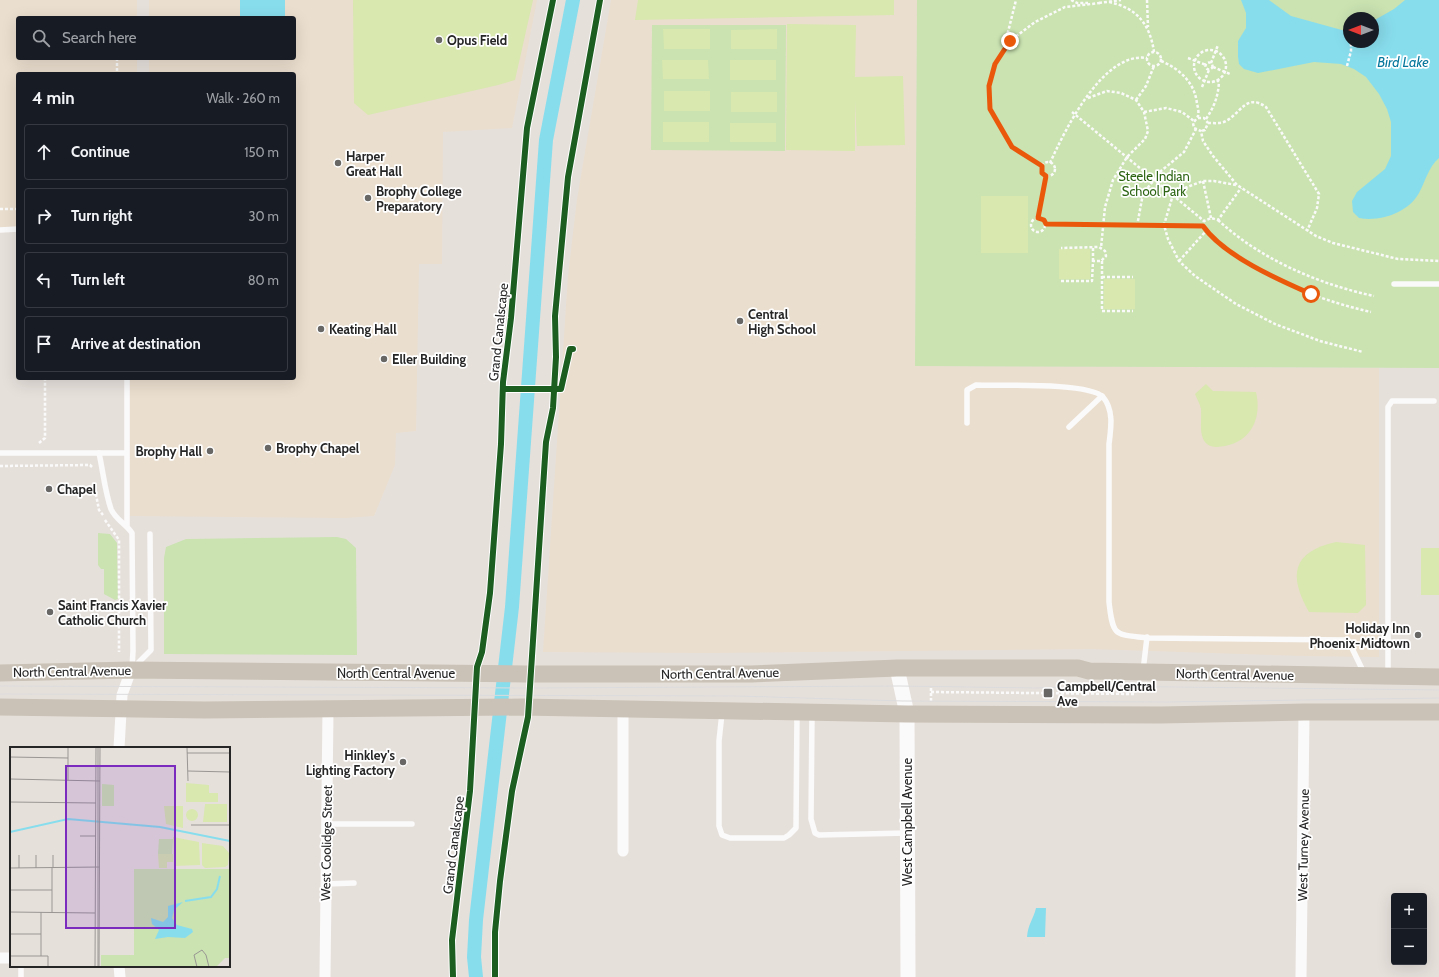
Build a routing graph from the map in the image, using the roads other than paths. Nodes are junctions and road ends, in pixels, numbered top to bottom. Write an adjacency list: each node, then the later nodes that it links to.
1 (16, 229): 2 (lane)
2 (0, 230)
3 (1394, 284): 4 (lane)
4 (1439, 284)
5 (127, 380): 12 (lane)
6 (1102, 396): 8 (lane); 9 (lane); 15 (lane)
7 (1434, 401): 21 (lane)
8 (967, 422)
9 (1069, 427)
10 (0, 453): 11 (lane)
11 (99, 453): 12 (lane); 13 (lane)
12 (126, 453): 13 (lane)
13 (127, 525): 17 (lane)
14 (150, 534): 17 (lane)
15 (1147, 637): 18 (lane); 20 (lane)
16 (897, 668): 17 (main road, North Central Avenue); 18 (main road, North Central Avenue); 31 (street, West Campbell Avenue)
17 (132, 670): 19 (main road, North Central Avenue); 24 (street)
18 (1143, 672): 20 (main road, North Central Avenue)
19 (0, 673)
20 (1366, 677): 21 (main road, North Central Avenue)
21 (1388, 677): 22 (main road, North Central Avenue)
22 (1439, 677)
23 (0, 708): 24 (main road)
24 (120, 708): 25 (main road); 32 (street)
25 (328, 708): 26 (main road); 33 (street, West Coolidge Street)
26 (624, 708): 27 (main road); 38 (street)
27 (722, 710): 28 (main road); 28 (lane)
28 (805, 712): 31 (main road); 37 (lane)
29 (1304, 712): 30 (main road); 31 (main road); 45 (street, West Turney Avenue)
30 (1439, 712)
31 (907, 714): 37 (street, West Campbell Avenue)
32 (119, 747)
33 (327, 771): 34 (lane); 35 (street, West Coolidge Street)
34 (376, 771)
35 (326, 824): 36 (lane); 40 (street, West Coolidge Street)
36 (412, 824)
37 (908, 833): 44 (street, West Campbell Avenue)
38 (623, 851)
39 (354, 883): 40 (lane)
40 (326, 884): 43 (street, West Coolidge Street)
41 (119, 967): 42 (street)
42 (120, 977)
43 (325, 977)
44 (908, 977)
45 (1301, 977)

